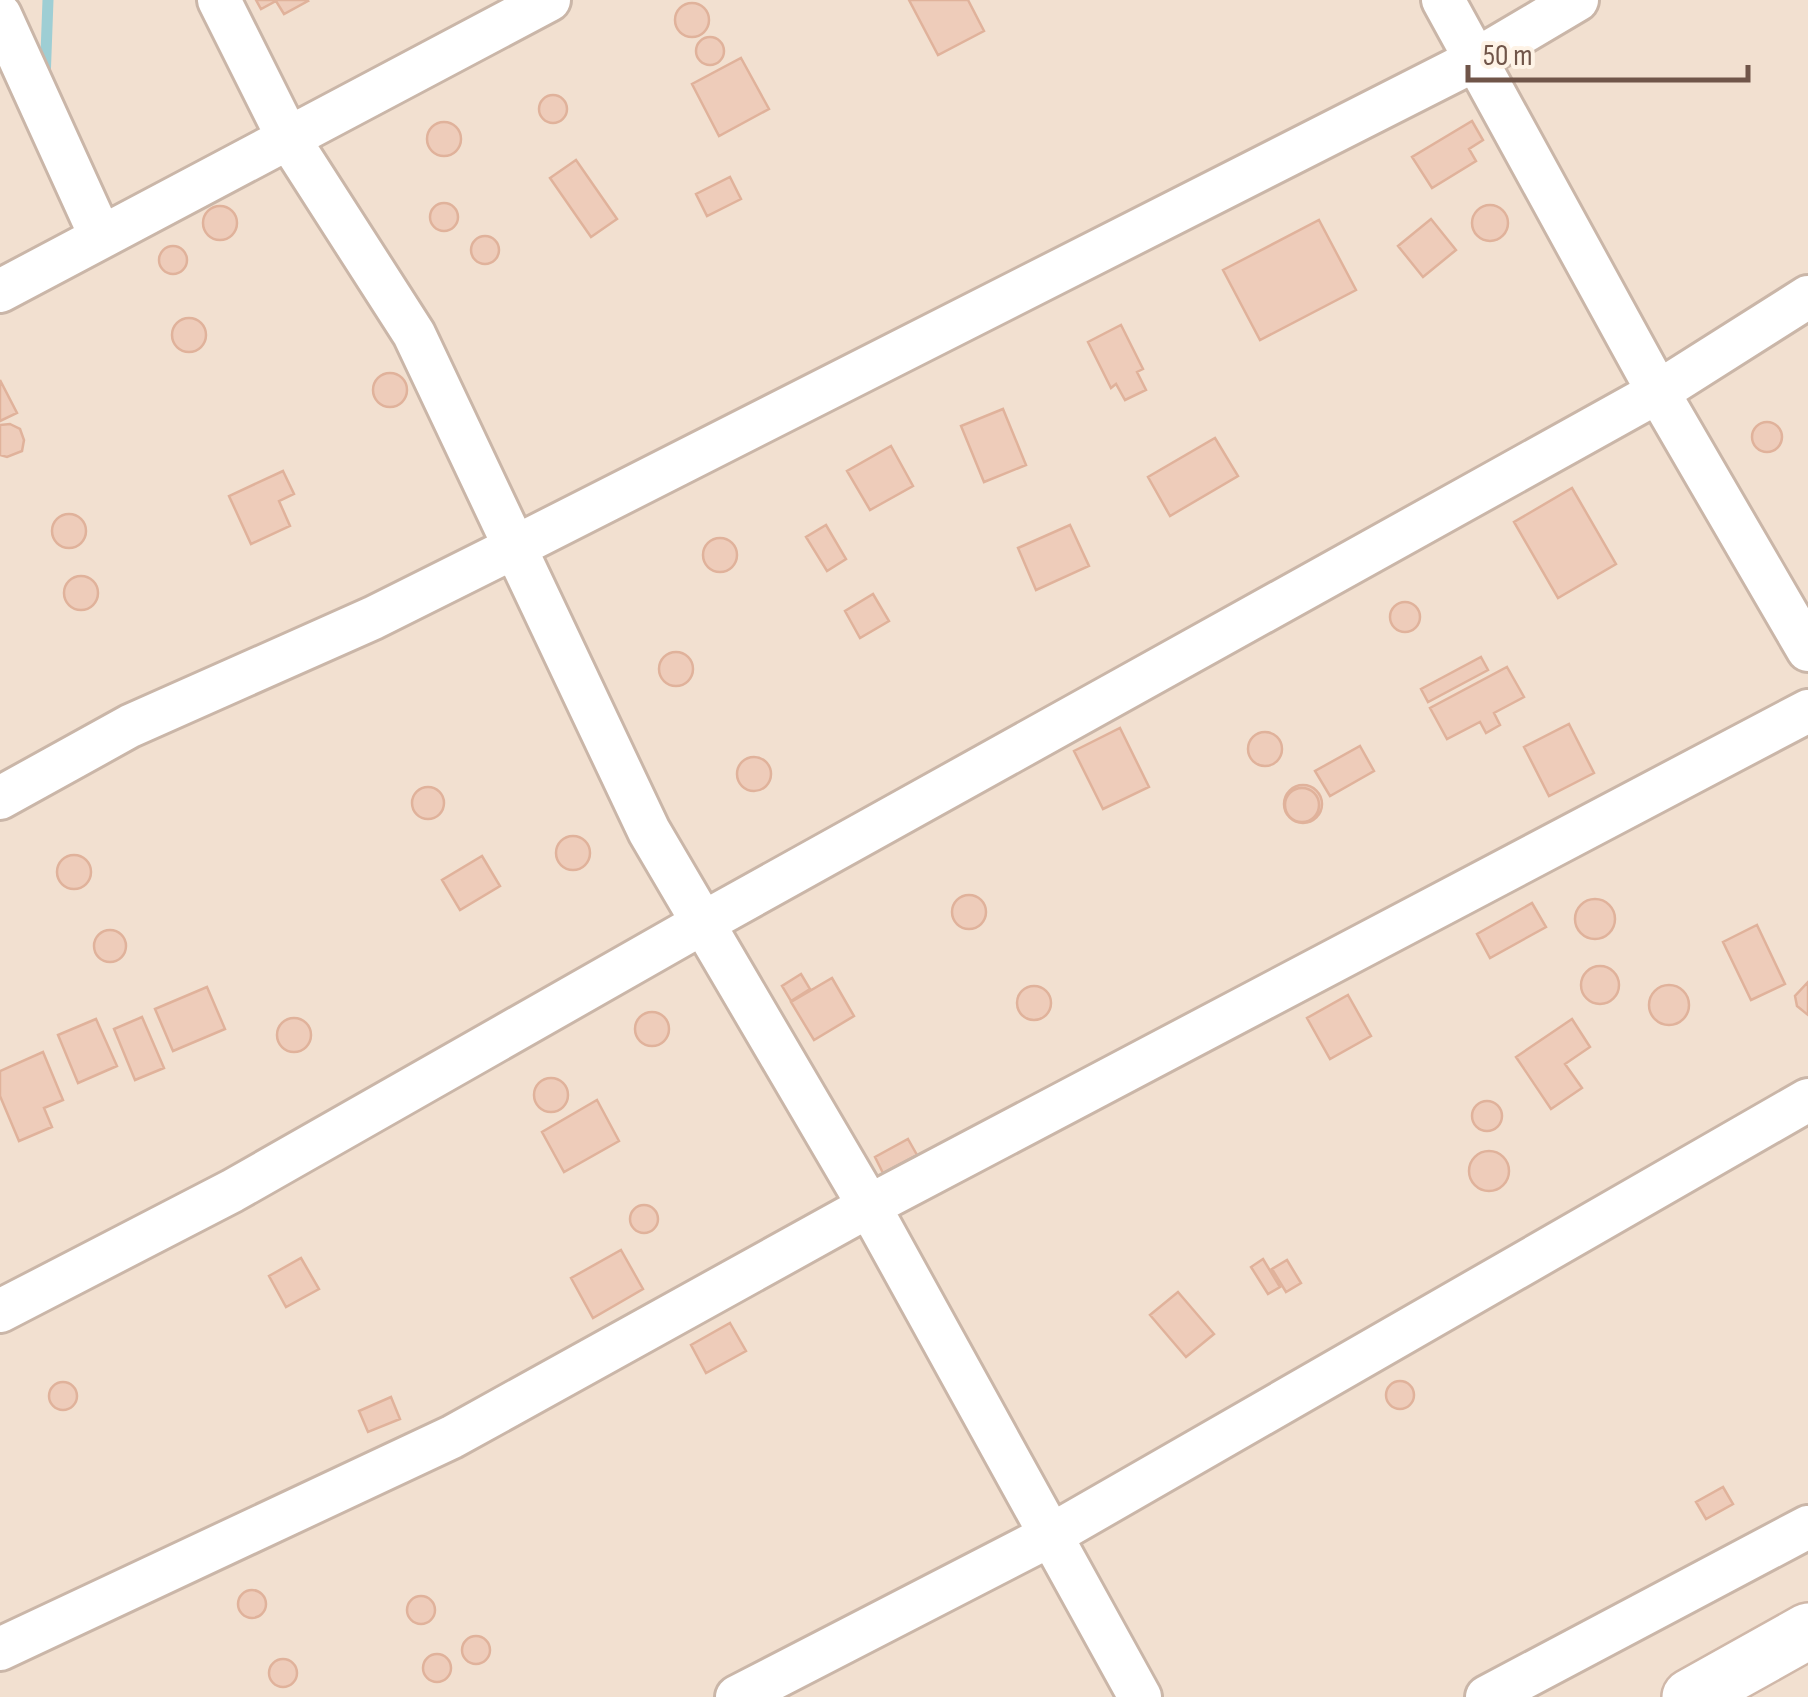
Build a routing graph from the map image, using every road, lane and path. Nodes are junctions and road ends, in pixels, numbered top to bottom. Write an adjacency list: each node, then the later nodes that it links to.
1 (219, 0): 7 (street)
2 (550, 0): 7 (street)
3 (1443, 0): 6 (street)
4 (1577, 0): 6 (street)
5 (0, 15): 8 (street)
6 (1477, 59): 11 (street); 12 (street)
7 (286, 136): 8 (street); 12 (street)
8 (101, 237): 9 (street)
9 (0, 291)
10 (1808, 297): 11 (street)
11 (1658, 392): 13 (street); 16 (street)
12 (517, 546): 15 (street); 16 (street)
13 (1808, 650)
14 (1808, 711): 18 (street)
15 (0, 798)
16 (701, 924): 18 (street); 19 (street)
17 (1808, 1100): 21 (street)
18 (868, 1206): 21 (street); 23 (street)
19 (0, 1311)
20 (1808, 1526): 26 (street)
21 (1052, 1534): 24 (street); 25 (street)
22 (1808, 1631): 27 (main road)
23 (0, 1649)
24 (736, 1697)
25 (1140, 1697)
26 (1487, 1697)
27 (1690, 1697)

